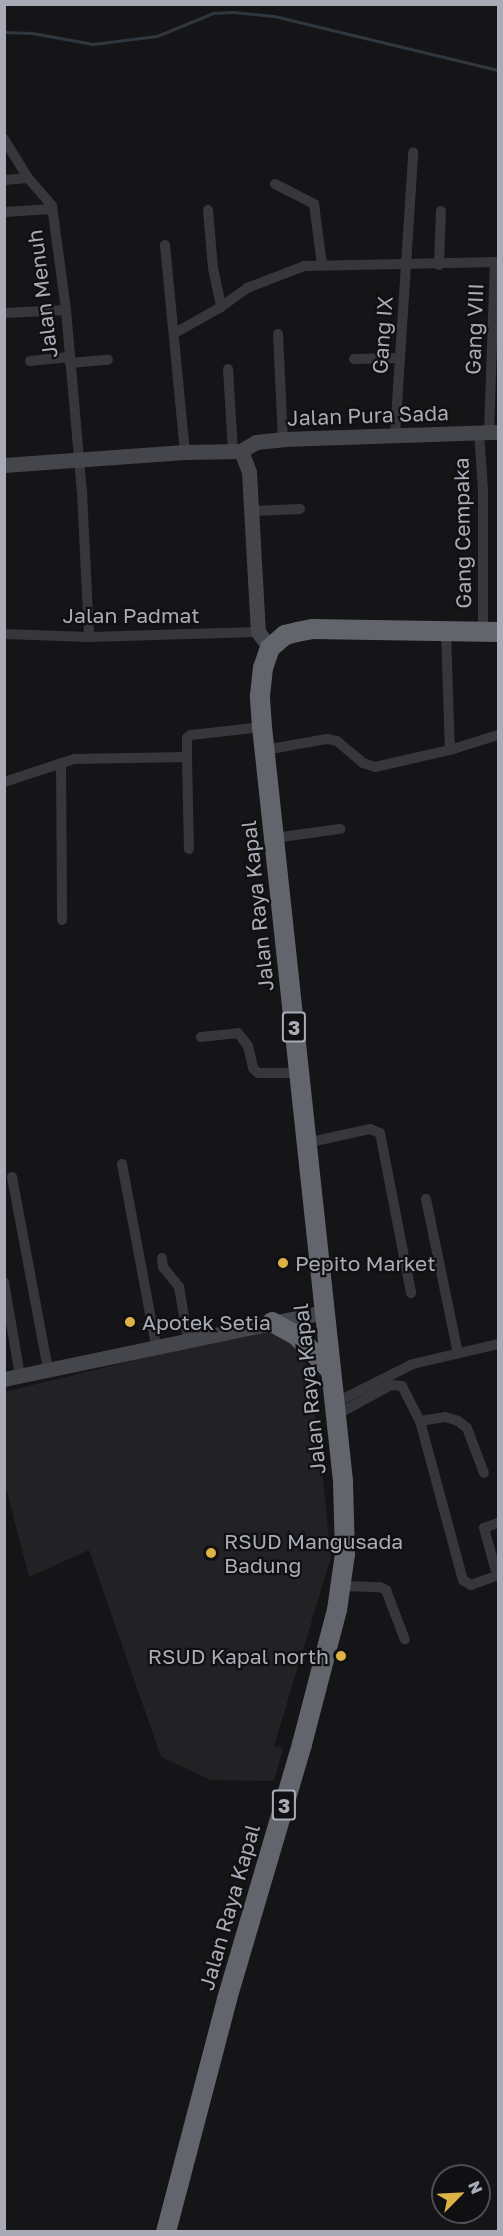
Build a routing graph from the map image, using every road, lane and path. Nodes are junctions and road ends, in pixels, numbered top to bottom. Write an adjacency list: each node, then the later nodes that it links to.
1 (4, 139): 3 (street, Jalan Menuh)
2 (413, 153): 14 (street, Gang IX)
3 (28, 178): 4 (street); 6 (street, Jalan Menuh)
4 (4, 180)
5 (275, 184): 12 (street)
6 (52, 209): 9 (street); 16 (street, Jalan Menuh)
7 (208, 210): 15 (street)
8 (441, 211): 13 (street)
9 (4, 212)
10 (165, 245): 18 (street)
11 (496, 262): 13 (street); 28 (street, Gang VIII)
12 (322, 265): 14 (street); 15 (street)
13 (439, 265): 14 (street)
14 (406, 266): 20 (street, Gang IX)
15 (221, 307): 18 (street)
16 (66, 310): 17 (street); 22 (street, Jalan Menuh)
17 (4, 313)
18 (175, 333): 31 (street)
19 (278, 334): 29 (street)
20 (398, 358): 21 (street); 27 (street, Gang IX)
21 (354, 359)
22 (70, 360): 23 (street); 24 (street); 32 (street, Jalan Menuh)
23 (108, 360)
24 (30, 361)
25 (228, 369): 30 (street)
26 (401, 379): 27 (street, Gang IX)
27 (394, 431): 28 (street, Jalan Pura Sada); 29 (street, Jalan Pura Sada)
28 (488, 436): 34 (street, Gang Cempaka); 38 (street, Gang Cempaka)
29 (283, 439): 30 (street, Jalan Pura Sada)
30 (237, 451): 31 (street, Jalan Pura Sada); 36 (street)
31 (185, 452): 32 (street, Jalan Pura Sada)
32 (78, 459): 33 (street, Jalan Pura Sada); 40 (street, Jalan Menuh)
33 (4, 465)
34 (486, 480)
35 (300, 509): 36 (street)
36 (252, 511): 41 (street)
37 (446, 632): 38 (highway); 41 (highway); 44 (street)
38 (491, 632)
39 (4, 634): 40 (street, Jalan Padmat)
40 (89, 637): 41 (street, Jalan Padmat)
41 (264, 640): 43 (highway, Jalan Raya Kapal / 3)
42 (498, 735): 44 (street)
43 (263, 739): 44 (street); 45 (street); 49 (highway, Jalan Raya Kapal / 3)
44 (449, 746)
45 (187, 754): 46 (street); 50 (street)
46 (61, 763): 47 (street); 51 (street)
47 (4, 782)
48 (340, 829): 49 (street)
49 (274, 838): 53 (highway, Jalan Raya Kapal / 3)
50 (189, 849)
51 (62, 920)
52 (201, 1037): 53 (street)
53 (299, 1072): 54 (highway, Jalan Raya Kapal / 3)
54 (306, 1143): 60 (street); 61 (highway, Jalan Raya Kapal / 3)
55 (122, 1164): 65 (street)
56 (12, 1177): 67 (street)
57 (426, 1199): 66 (street)
58 (162, 1258): 63 (street)
59 (4, 1282): 69 (street)
60 (411, 1293)
61 (325, 1312): 62 (street); 68 (highway, Jalan Raya Kapal / 3)
62 (272, 1322): 63 (street); 68 (highway)
63 (188, 1339): 65 (street)
64 (498, 1344): 66 (street)
65 (156, 1346): 67 (street)
66 (458, 1353): 71 (street)
67 (48, 1370): 69 (street)
68 (331, 1371): 71 (highway, Jalan Raya Kapal / 3)
69 (20, 1376): 70 (street)
70 (4, 1379)
71 (336, 1409): 72 (street); 77 (highway, Jalan Raya Kapal / 3)
72 (420, 1421): 73 (street); 76 (street)
73 (484, 1473)
74 (498, 1523): 75 (street)
75 (494, 1547): 76 (street)
76 (498, 1575)
77 (342, 1586): 78 (street); 79 (highway, Jalan Raya Kapal / 3)
78 (405, 1640)
79 (166, 2232)

